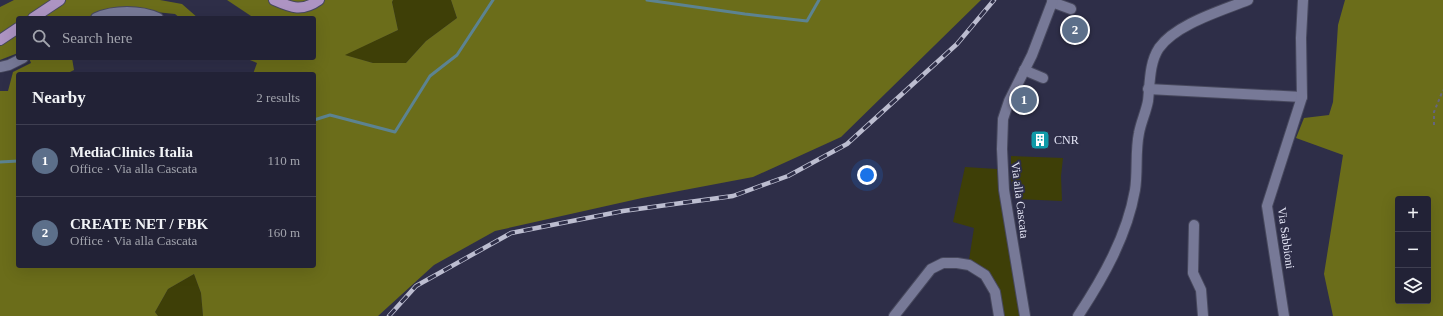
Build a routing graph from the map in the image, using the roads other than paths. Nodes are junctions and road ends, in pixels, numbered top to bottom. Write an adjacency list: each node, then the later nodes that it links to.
1 (60, 0): 8 (main road)
2 (274, 0): 3 (main road)
3 (319, 0)
4 (1248, 0): 17 (street)
5 (1303, 0): 18 (street, Via Sabbioni)
6 (1053, 1): 7 (street); 15 (street, Via alla Cascata)
7 (1071, 9)
8 (36, 16)
9 (100, 16): 10 (street)
10 (153, 16)
11 (16, 29): 12 (main road)
12 (0, 40)
13 (19, 60): 14 (street)
14 (0, 67)
15 (1024, 70): 16 (street); 22 (street, Via alla Cascata)
16 (1043, 78)
17 (1148, 89): 18 (street); 23 (street)
18 (1302, 96): 25 (street, Via Sabbioni)
19 (1194, 224): 24 (street)
20 (894, 316): 21 (street)
21 (999, 316)
22 (1025, 316)
23 (1078, 316)
24 (1203, 316)
25 (1284, 316)

